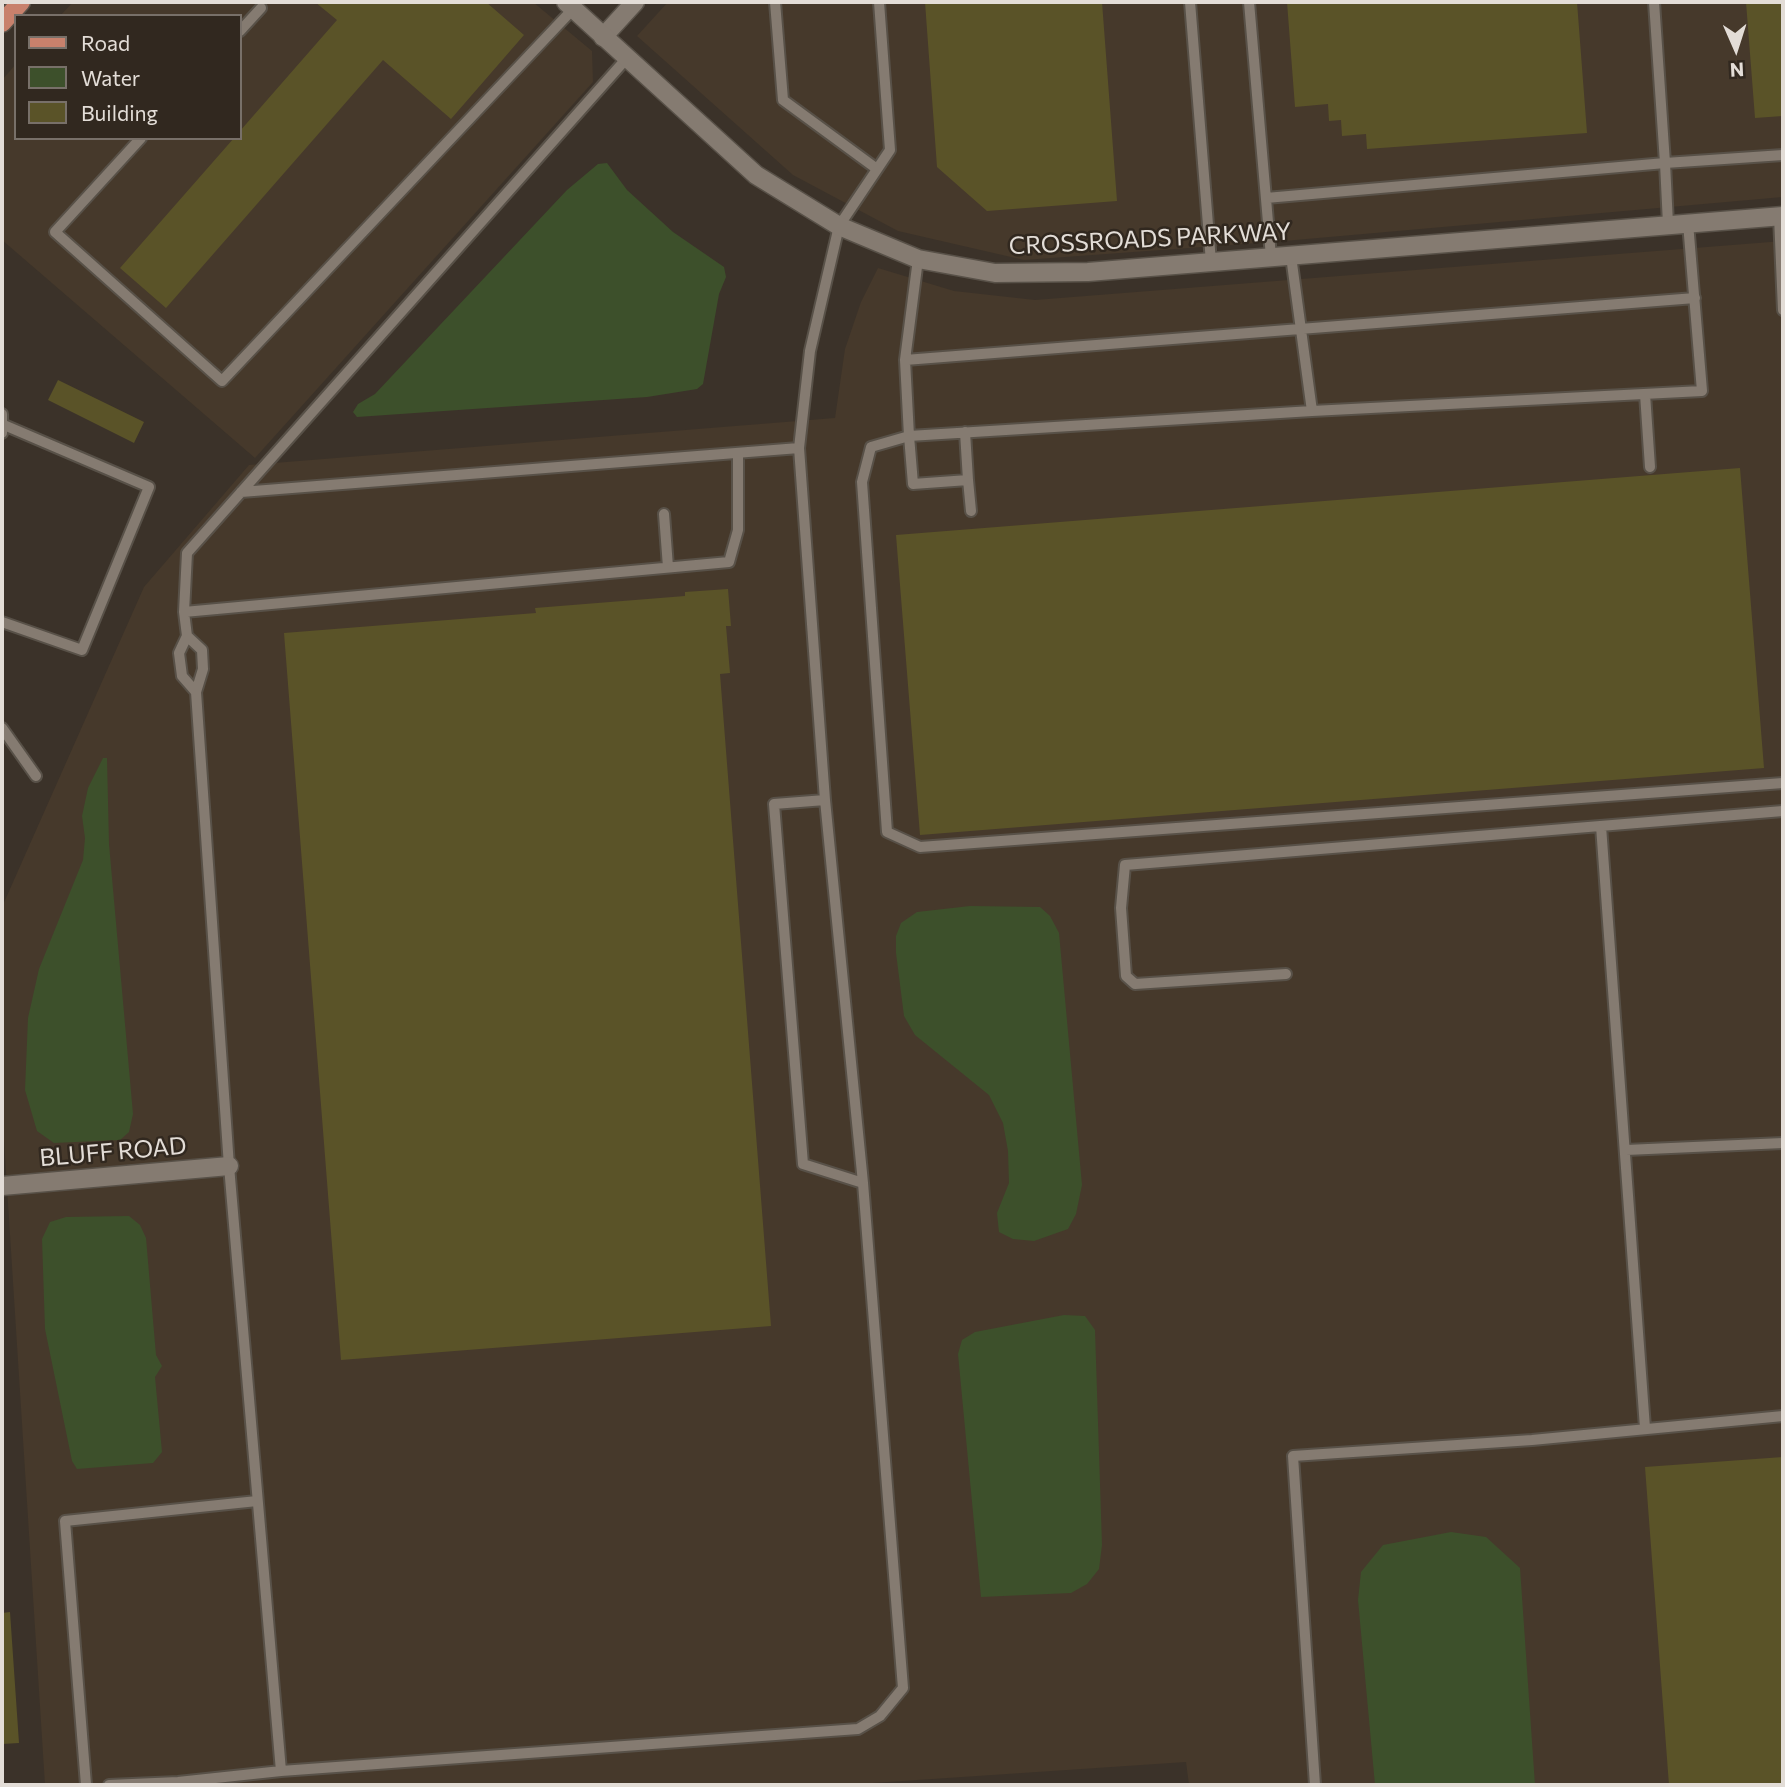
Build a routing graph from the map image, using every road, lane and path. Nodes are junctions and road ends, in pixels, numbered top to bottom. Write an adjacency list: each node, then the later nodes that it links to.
1 (21, 2): 10 (main road)
2 (635, 2): 12 (street)
3 (775, 2): 17 (lane)
4 (879, 2): 17 (lane)
5 (1190, 2): 26 (lane)
6 (1249, 2): 18 (lane)
7 (1654, 2): 16 (lane)
8 (570, 5): 12 (street, CROSSROADS PARKWAY); 14 (lane)
9 (261, 8): 11 (lane)
10 (2, 23)
11 (242, 29)
12 (603, 37): 13 (street, CROSSROADS PARKWAY)
13 (627, 58): 22 (street, CROSSROADS PARKWAY); 41 (lane)
14 (139, 140)
15 (1783, 155): 16 (lane)
16 (1665, 163): 18 (lane); 21 (lane)
17 (877, 169): 22 (lane)
18 (1266, 198): 24 (lane)
19 (1781, 216): 20 (street, CROSSROADS PARKWAY); 27 (lane)
20 (1688, 223): 21 (street, CROSSROADS PARKWAY); 28 (lane)
21 (1668, 224): 23 (street, CROSSROADS PARKWAY)
22 (839, 226): 25 (street, CROSSROADS PARKWAY); 37 (lane)
23 (1291, 256): 24 (street, CROSSROADS PARKWAY); 30 (lane)
24 (1271, 257): 26 (street, CROSSROADS PARKWAY)
25 (918, 259): 26 (street, CROSSROADS PARKWAY); 31 (lane)
26 (1211, 262)
27 (1783, 292): 29 (lane)
28 (1695, 298): 30 (lane); 32 (lane)
29 (1783, 310)
30 (1299, 330): 31 (lane); 33 (lane)
31 (905, 360): 36 (lane)
32 (1645, 394): 33 (lane); 39 (lane)
33 (1312, 411): 35 (lane)
34 (3, 424): 46 (lane)
35 (965, 432): 36 (lane); 40 (lane)
36 (909, 436): 40 (lane); 51 (lane)
37 (799, 448): 38 (lane); 52 (lane)
38 (738, 454): 41 (lane); 44 (lane)
39 (1650, 467)
40 (968, 480): 42 (lane)
41 (241, 492): 45 (lane)
42 (971, 512)
43 (664, 514): 44 (lane)
44 (668, 567): 45 (lane)
45 (184, 612): 47 (lane)
46 (2, 622)
47 (187, 636): 48 (lane); 48 (lane)
48 (196, 692): 58 (lane)
49 (2, 728): 50 (lane)
50 (36, 776)
51 (1783, 782)
52 (825, 800): 59 (lane); 59 (lane)
53 (1783, 811): 54 (lane)
54 (1601, 826): 55 (lane); 57 (lane)
55 (1286, 974)
56 (1783, 1143): 57 (lane)
57 (1626, 1150): 62 (lane)
58 (229, 1166): 60 (street, BLUFF ROAD); 63 (lane)
59 (863, 1182): 64 (lane)
60 (2, 1186)
61 (1783, 1416): 62 (lane)
62 (1645, 1429): 67 (lane)
63 (257, 1501): 64 (lane); 65 (lane)
64 (281, 1770): 66 (lane)
65 (86, 1785)
66 (109, 1785)
67 (1315, 1785)

